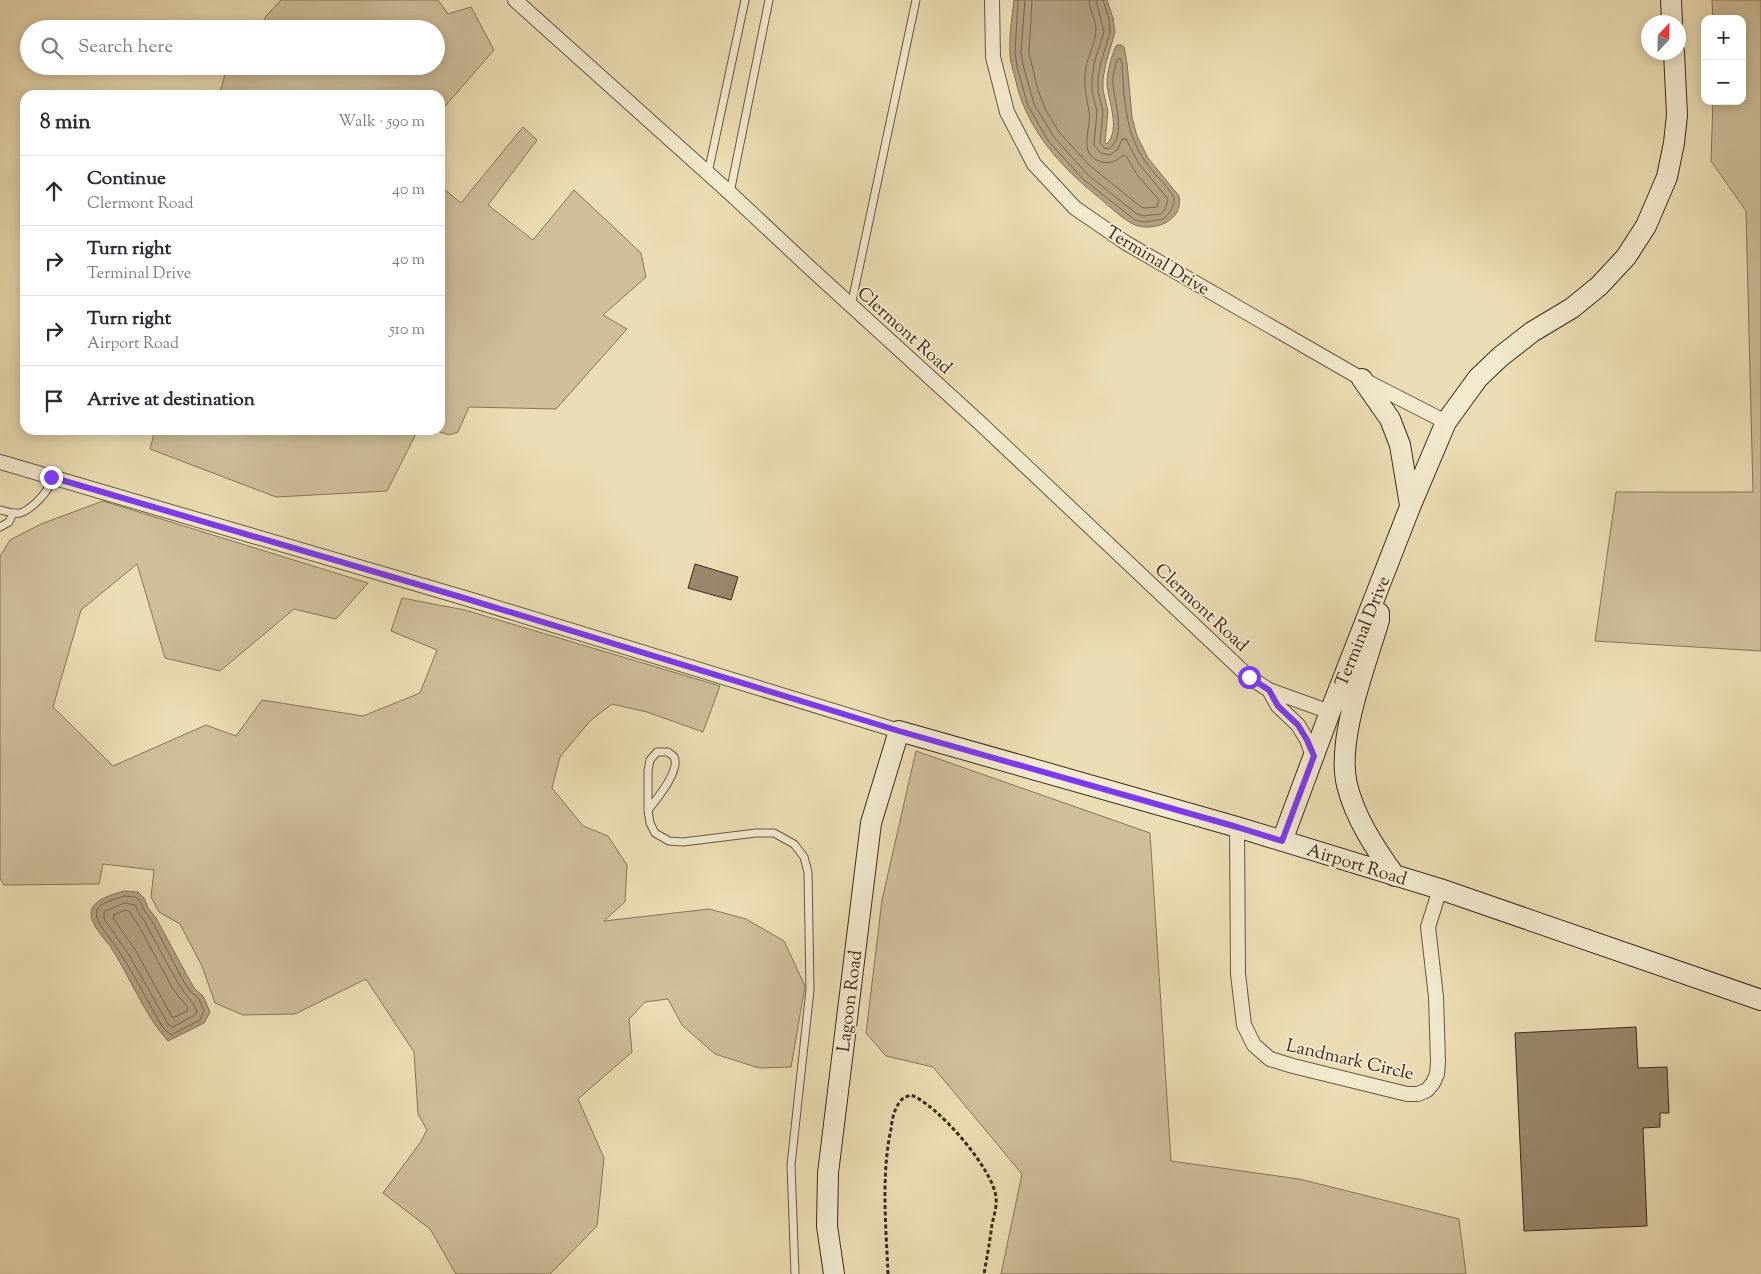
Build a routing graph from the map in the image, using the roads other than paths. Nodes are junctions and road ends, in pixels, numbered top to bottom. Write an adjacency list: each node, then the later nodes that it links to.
1 (514, 0): 9 (street, Clermont Road)
2 (745, 0): 9 (lane)
3 (769, 0): 10 (lane)
4 (916, 0): 11 (lane)
5 (992, 0): 12 (street, Terminal Drive)
6 (1671, 0): 7 (street)
7 (1672, 15)
8 (1674, 60): 13 (street, Terminal Drive)
9 (708, 173): 10 (street, Clermont Road)
10 (730, 193): 11 (street, Clermont Road)
11 (851, 306): 21 (street, Clermont Road)
12 (1362, 378): 13 (street, Terminal Drive); 16 (street)
13 (1446, 422): 16 (street, Terminal Drive)
14 (0, 462): 15 (street, Airport Road)
15 (51, 477): 18 (lane); 23 (street, Airport Road)
16 (1410, 507): 20 (street, Terminal Drive)
17 (0, 510): 18 (lane)
18 (13, 513): 19 (lane)
19 (0, 527)
20 (1378, 590): 22 (street, Terminal Drive); 28 (street)
21 (1269, 690): 22 (street, Clermont Road); 24 (street, Clermont Road)
22 (1330, 712): 24 (street, Terminal Drive)
23 (899, 731): 26 (street, Airport Road); 32 (street, Lagoon Road)
24 (1314, 756): 27 (street, Terminal Drive)
25 (648, 810): 25 (lane); 31 (lane)
26 (1237, 827): 27 (street, Airport Road); 29 (street, Landmark Circle)
27 (1282, 841): 28 (street, Airport Road)
28 (1395, 876): 29 (street, Airport Road)
29 (1440, 889): 30 (street, Airport Road)
30 (1761, 1000)
31 (795, 1274)
32 (834, 1274)

